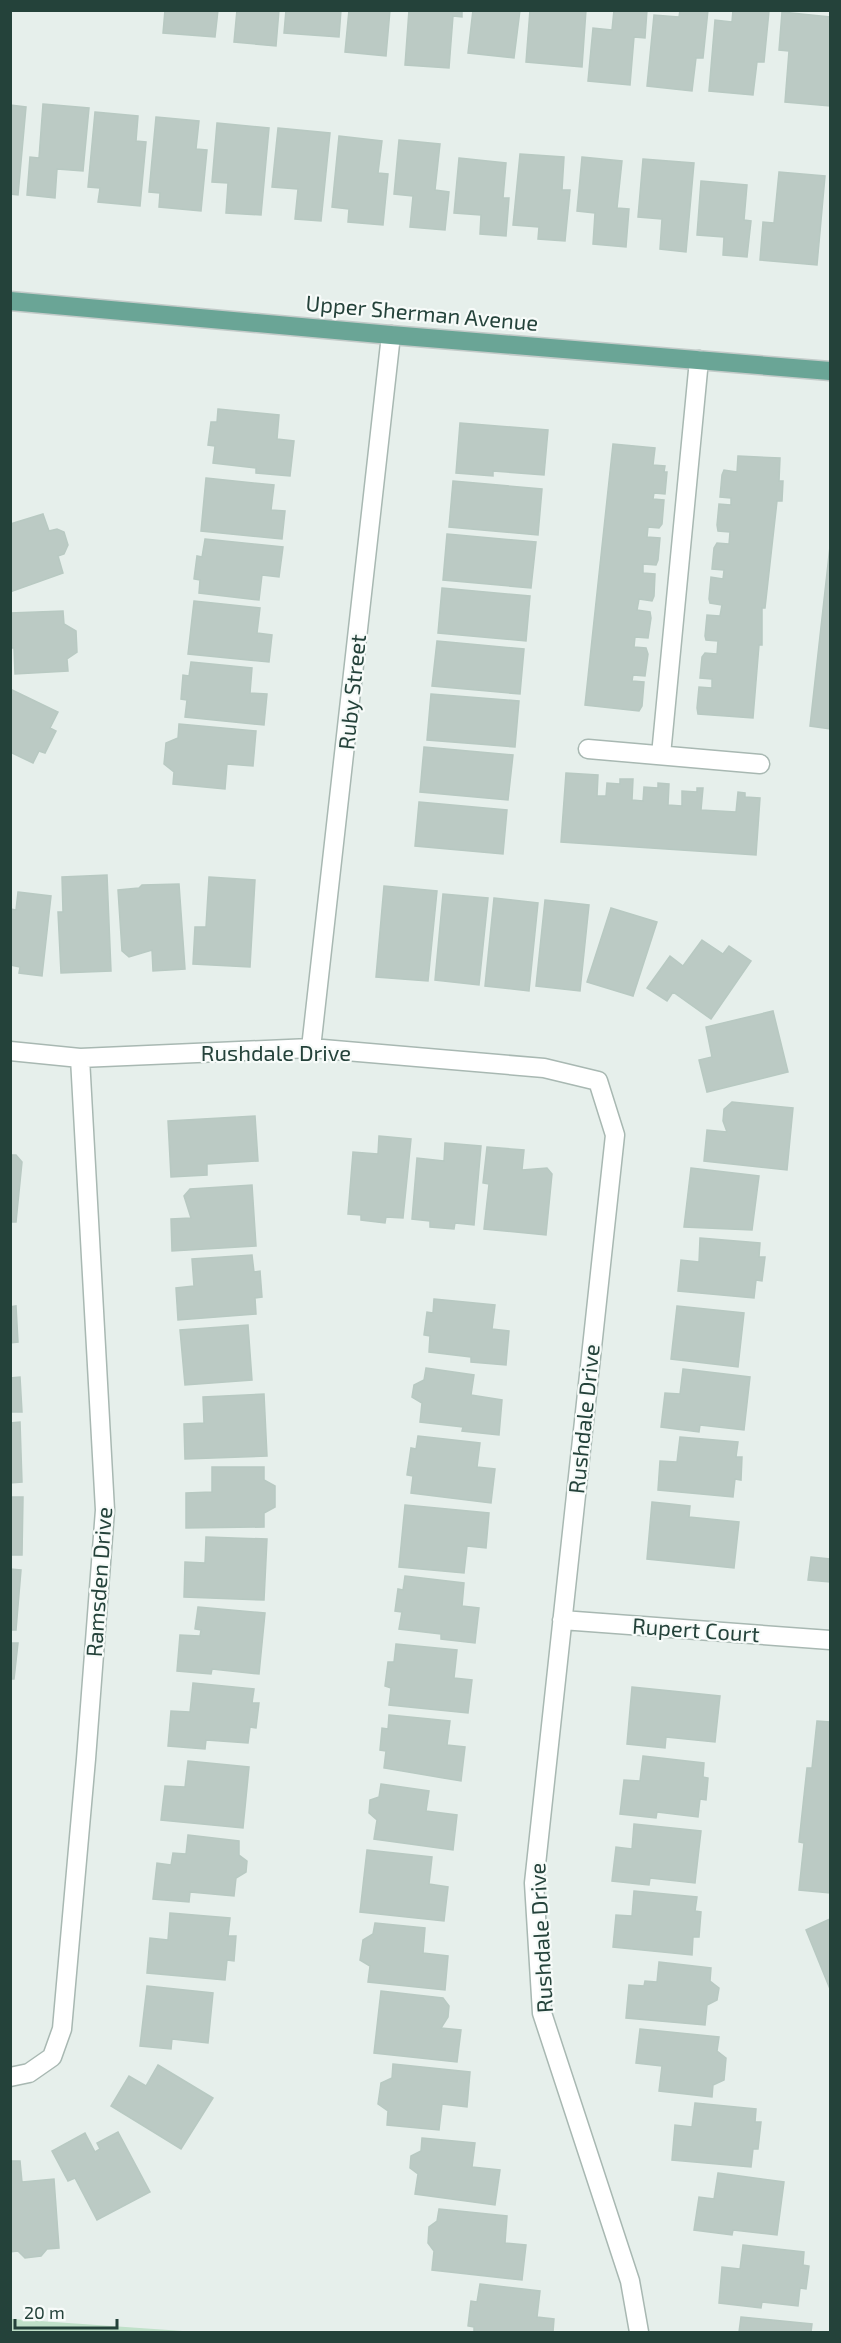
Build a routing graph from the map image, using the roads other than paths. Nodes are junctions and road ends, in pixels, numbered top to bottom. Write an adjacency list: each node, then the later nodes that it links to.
1 (10, 301): 2 (main road, Upper Sherman Avenue)
2 (391, 335): 3 (main road, Upper Sherman Avenue); 8 (street, Ruby Street)
3 (699, 360): 4 (main road, Upper Sherman Avenue); 6 (street)
4 (831, 371)
5 (588, 749): 6 (street)
6 (661, 755): 7 (street)
7 (760, 764)
8 (311, 1048): 10 (street, Rushdale Drive); 11 (street, Rushdale Drive)
9 (10, 1051): 10 (street, Rushdale Drive)
10 (80, 1058): 13 (street, Ramsden Drive)
11 (562, 1620): 12 (street, Rupert Court); 14 (street, Rushdale Drive)
12 (831, 1640)
13 (10, 2077)
14 (639, 2332)

